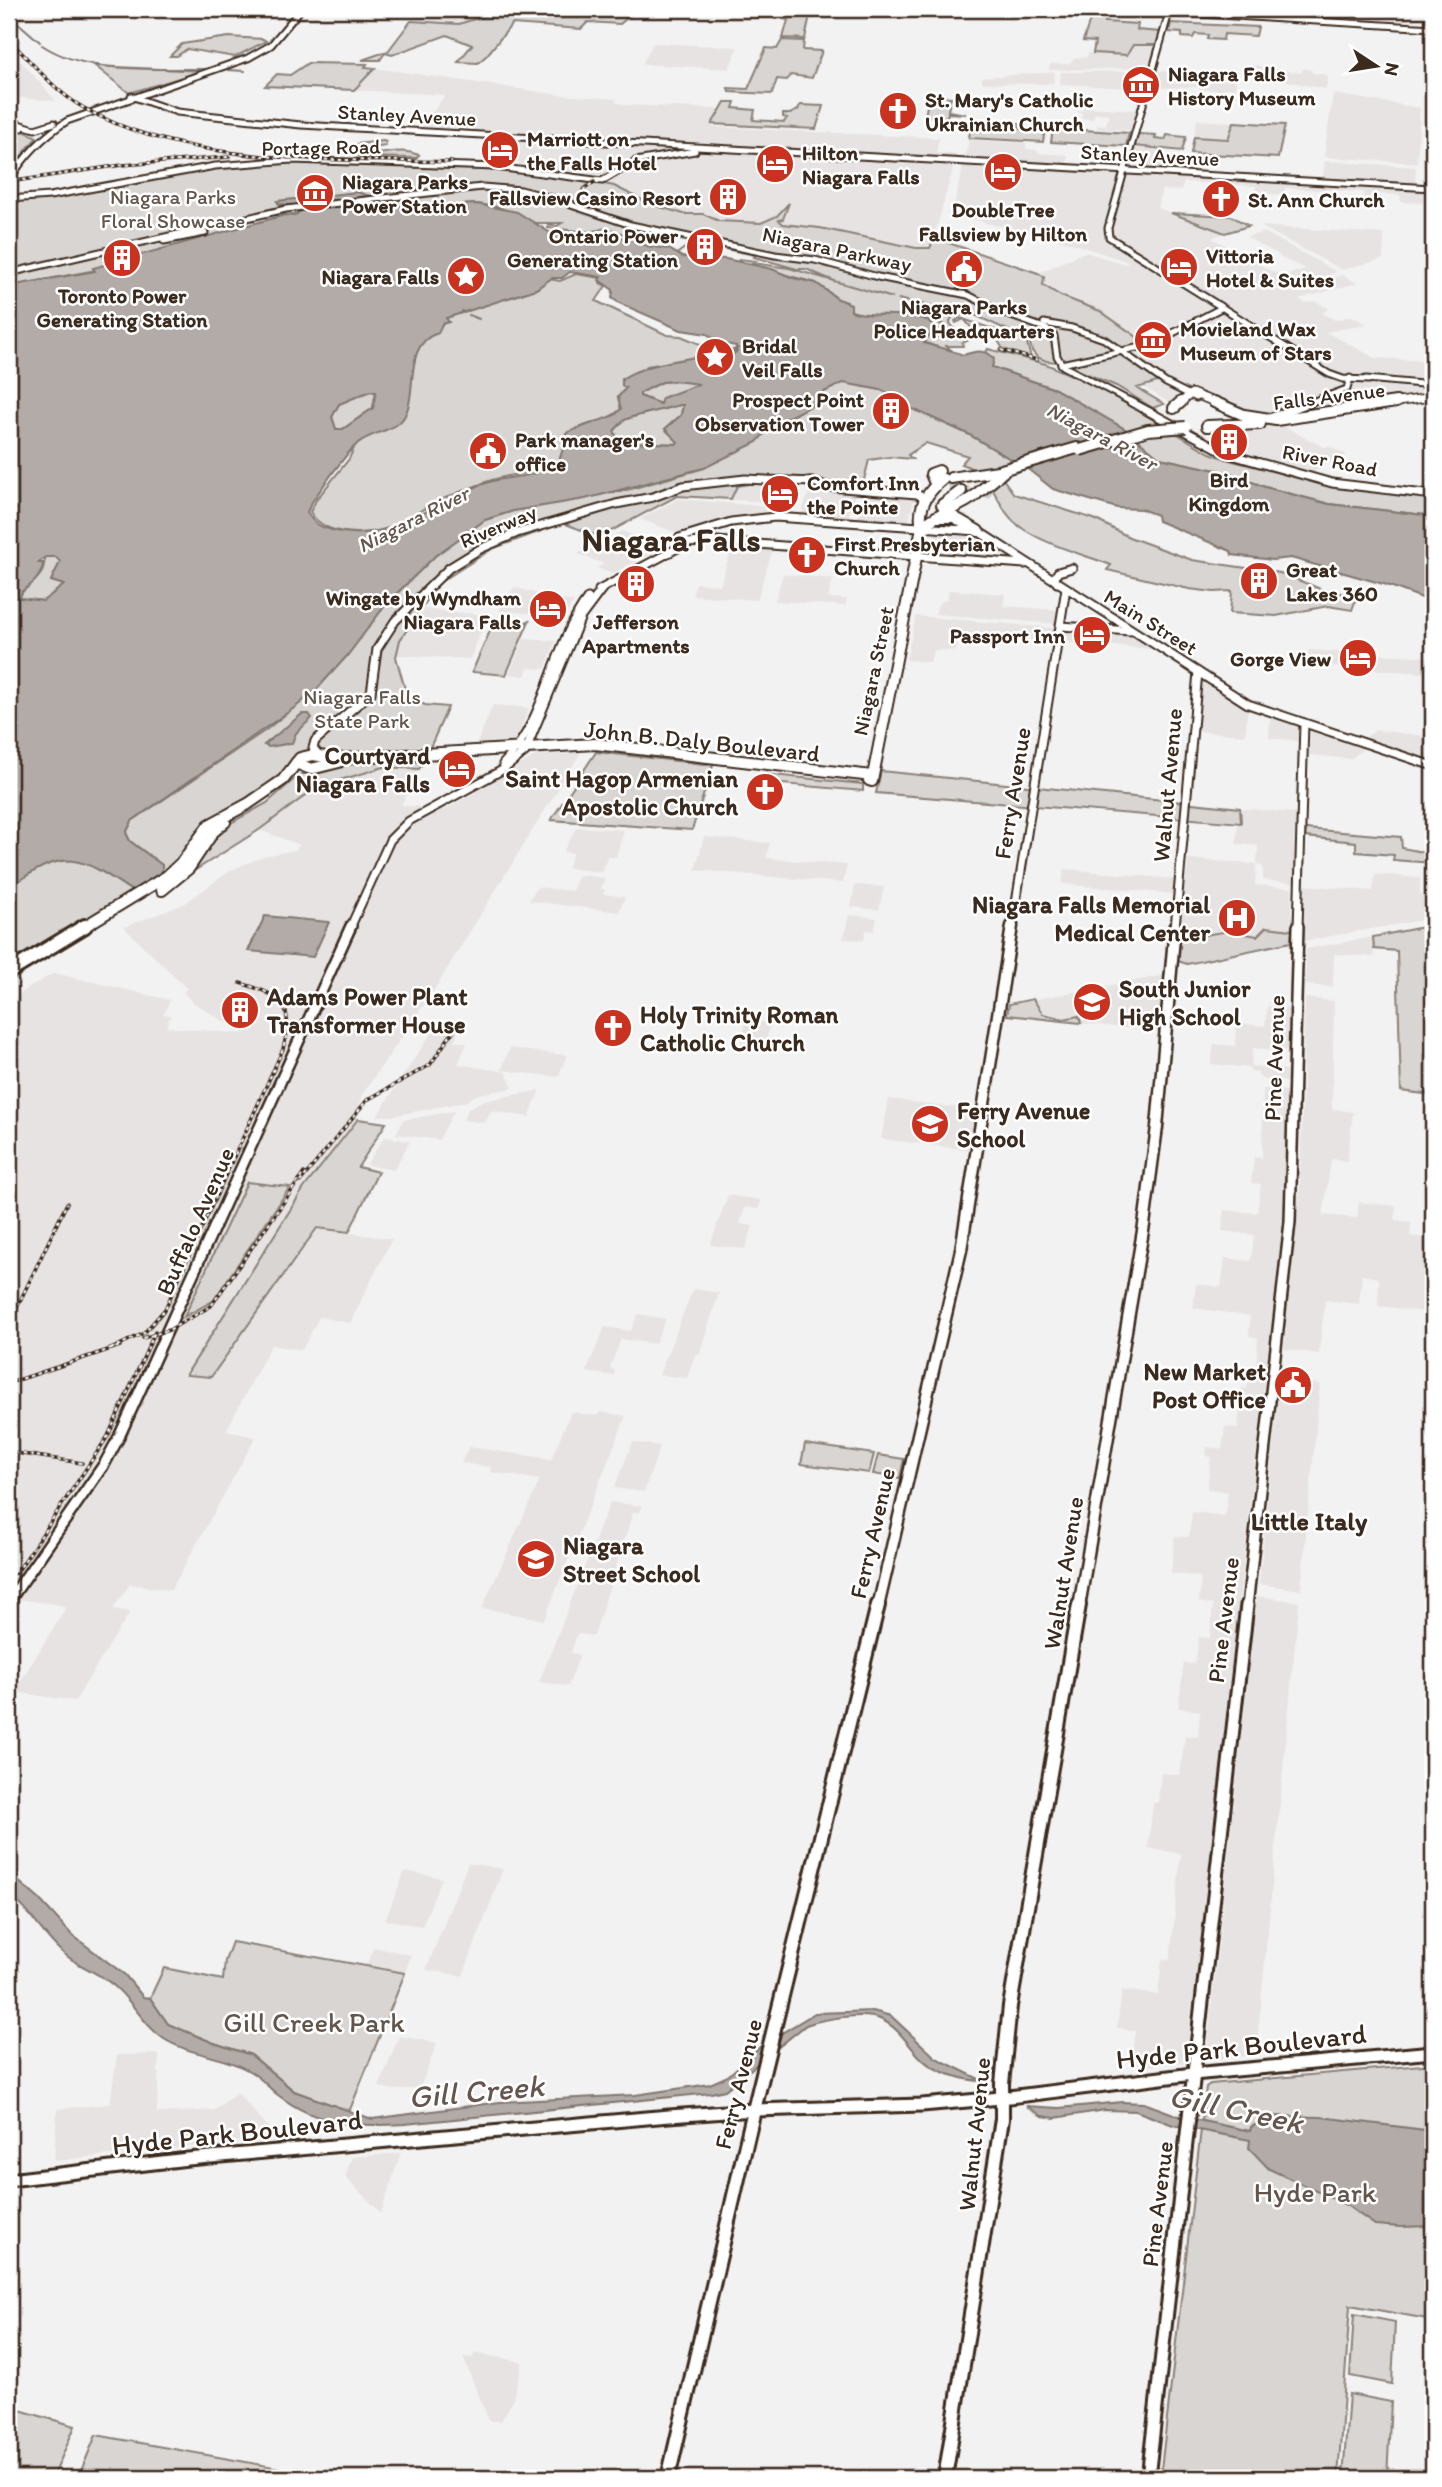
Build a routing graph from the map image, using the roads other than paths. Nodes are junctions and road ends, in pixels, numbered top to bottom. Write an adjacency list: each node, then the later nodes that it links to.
1 (301, 9): 5 (main road)
2 (1119, 9): 3 (main road)
3 (1170, 10): 4 (main road); 14 (main road)
4 (1433, 28)
5 (130, 97): 6 (main road, Stanley Avenue); 7 (main road); 8 (main road); 10 (main road, Stanley Avenue)
6 (144, 105): 7 (main road); 10 (main road, Stanley Avenue)
7 (106, 107): 12 (main road)
8 (82, 112): 11 (main road); 12 (main road)
9 (9, 113): 11 (main road)
10 (215, 117): 13 (main road, Stanley Avenue)
11 (18, 124): 12 (main road)
12 (44, 135): 15 (main road); 16 (main road)
13 (701, 146): 14 (main road, Stanley Avenue); 18 (main road, Portage Road)
14 (1125, 169): 17 (main road, Stanley Avenue); 22 (main road)
15 (9, 174)
16 (9, 181)
17 (1433, 188)
18 (9, 199)
19 (571, 204): 20 (main road, Niagara Parkway); 20 (main road, Niagara Parkway); 21 (main road, Niagara Parkway)
20 (815, 256): 23 (main road, Niagara Parkway); 27 (main road, Niagara Parkway)
21 (9, 274)
22 (1221, 309): 26 (main road); 28 (main road)
23 (1040, 321): 24 (main road, Falls Avenue); 25 (main road, Niagara Parkway)
24 (1079, 330): 25 (main road, Falls Avenue); 26 (main road, Falls Avenue)
25 (1056, 332): 27 (main road)
26 (1123, 352): 27 (main road); 30 (main road, Falls Avenue)
27 (1064, 363): 39 (main road, River Road)
28 (1350, 379): 29 (main road); 34 (main road)
29 (1433, 385)
30 (1190, 394): 33 (highway, Falls Avenue); 36 (main road, Falls Avenue); 38 (highway, bridge)
31 (1433, 398): 32 (highway)
32 (1388, 406): 35 (highway, Falls Avenue); 36 (highway, Falls Avenue)
33 (1231, 410): 34 (main road); 36 (highway, Falls Avenue)
34 (1279, 414): 36 (main road)
35 (1305, 421): 36 (highway); 36 (main road, Falls Avenue)
36 (1267, 424): 37 (highway); 37 (highway)
37 (1240, 425): 38 (highway, bridge)
38 (965, 483): 40 (highway); 41 (highway); 41 (highway); 42 (highway)
39 (1433, 495)
40 (923, 503): 41 (highway, Niagara Street); 56 (main road, Riverway)
41 (924, 522): 42 (highway); 43 (main road); 44 (highway, Niagara Street)
42 (978, 531): 45 (main road, Main Street)
43 (696, 537): 44 (main road); 55 (main road)
44 (916, 556): 45 (main road); 58 (highway, Niagara Street)
45 (1029, 564): 47 (main road, Main Street)
46 (1072, 568): 47 (main road)
47 (1057, 583): 48 (main road, Main Street)
48 (1066, 588): 49 (main road, Ferry Avenue); 50 (main road, Main Street)
49 (1061, 626): 50 (main road); 65 (main road, Ferry Avenue)
50 (1135, 632): 51 (main road, Main Street)
51 (1198, 672): 52 (main road, Main Street); 53 (main road, Walnut Avenue)
52 (1211, 681): 53 (main road); 54 (main road, Main Street)
53 (1197, 682): 64 (main road, Walnut Avenue)
54 (1304, 723): 57 (main road, Main Street); 63 (main road, Pine Avenue)
55 (522, 750): 56 (highway, John B. Daly Boulevard); 58 (highway, John B. Daly Boulevard); 61 (main road, Buffalo Avenue)
56 (318, 763): 59 (highway); 60 (highway)
57 (1433, 766)
58 (872, 778)
59 (9, 972)
60 (9, 982)
61 (9, 1601)
62 (1433, 2052): 63 (main road, Hyde Park Boulevard)
63 (1193, 2074): 64 (main road, Hyde Park Boulevard); 69 (main road, Pine Avenue)
64 (1001, 2098): 65 (main road, Hyde Park Boulevard); 68 (main road, Walnut Avenue)
65 (754, 2110): 66 (main road, Hyde Park Boulevard); 67 (main road, Ferry Avenue)
66 (9, 2180)
67 (668, 2478)
68 (945, 2478)
69 (1148, 2478)

